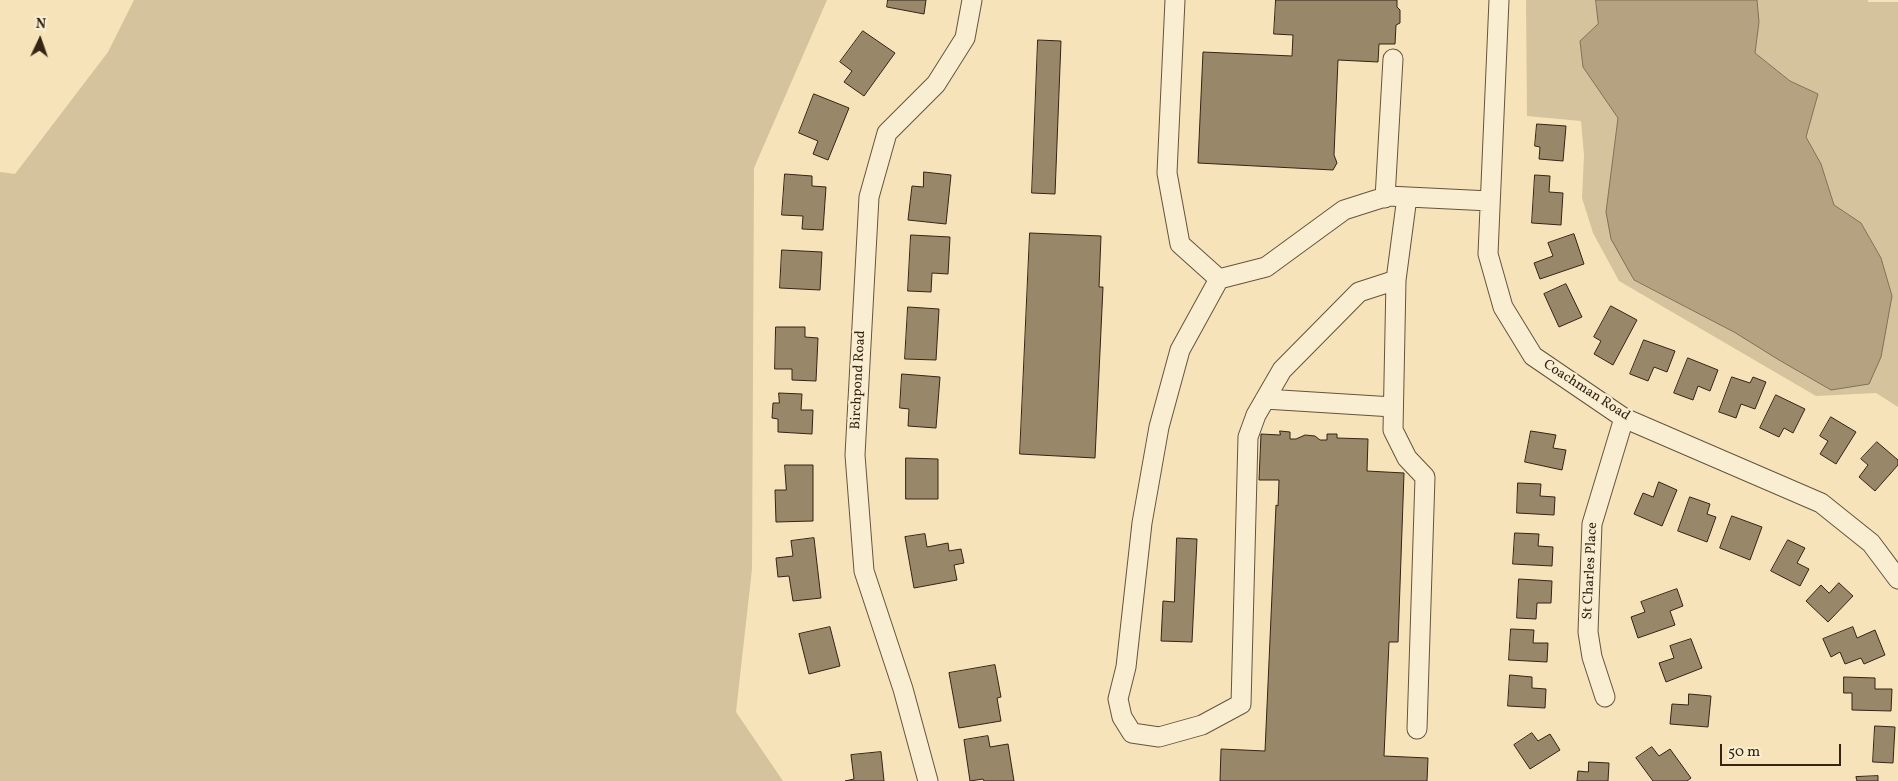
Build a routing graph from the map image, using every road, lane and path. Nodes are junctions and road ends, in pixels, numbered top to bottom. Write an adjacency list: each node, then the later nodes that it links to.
1 (972, 0): 16 (street, Birchpond Road)
2 (1175, 0): 8 (street)
3 (1499, 0): 7 (street, Coachman Road)
4 (1393, 60): 6 (street)
5 (1407, 197): 6 (street); 7 (street); 9 (street)
6 (1385, 198): 8 (street)
7 (1490, 201): 12 (street, Coachman Road)
8 (1219, 279): 10 (street)
9 (1396, 280): 10 (street); 11 (street)
10 (1265, 400): 11 (street)
11 (1393, 407): 15 (street)
12 (1624, 418): 13 (street, Coachman Road); 14 (street, St Charles Place)
13 (1898, 579)
14 (1605, 697)
15 (1417, 729)
16 (928, 781)

